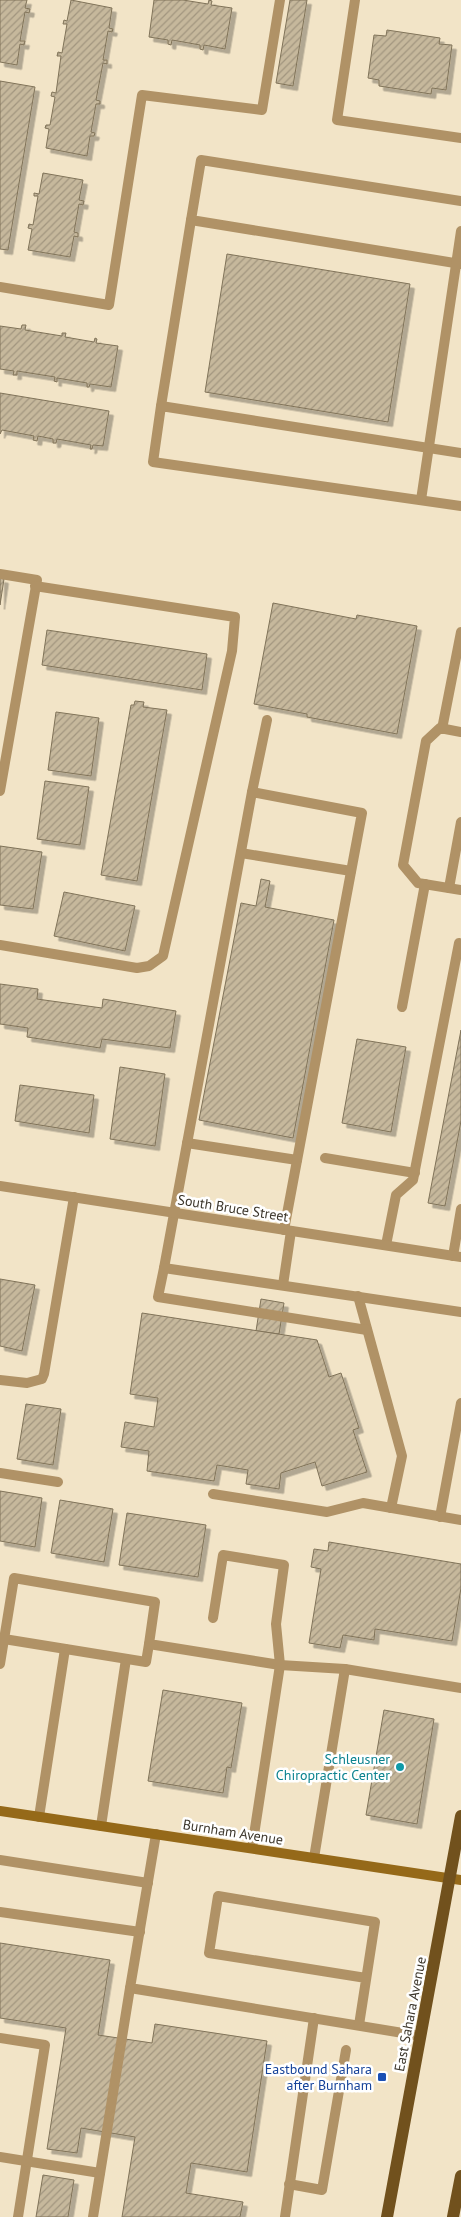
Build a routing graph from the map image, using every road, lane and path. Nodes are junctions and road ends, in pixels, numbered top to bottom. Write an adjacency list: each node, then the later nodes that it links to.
1 (280, 0): 8 (street)
2 (355, 0): 3 (street)
3 (461, 138)
4 (461, 200): 5 (street)
5 (191, 220): 7 (street); 9 (street)
6 (461, 231): 7 (street)
7 (459, 263): 10 (street)
8 (0, 287)
9 (161, 406): 10 (street); 12 (street)
10 (429, 448): 11 (street); 12 (street)
11 (461, 454)
12 (421, 500): 13 (street)
13 (461, 506)
14 (0, 574): 15 (street)
15 (36, 586): 20 (street); 29 (street)
16 (461, 632): 18 (street)
17 (267, 720): 21 (street)
18 (442, 728): 19 (street); 25 (street)
19 (461, 732)
20 (0, 791)
21 (252, 792): 23 (street); 24 (street)
22 (461, 822): 26 (street)
23 (241, 853): 24 (street); 31 (street)
24 (351, 871): 33 (street)
25 (425, 884): 26 (street); 30 (street)
26 (449, 888): 27 (street)
27 (461, 890)
28 (461, 944): 34 (street)
29 (0, 945)
30 (402, 1007)
31 (187, 1143): 33 (street); 38 (street)
32 (325, 1158): 34 (street)
33 (297, 1160): 39 (street)
34 (415, 1173): 40 (street)
35 (0, 1186): 36 (street, South Bruce Street)
36 (74, 1198): 38 (street, South Bruce Street); 47 (street)
37 (461, 1210): 41 (street)
38 (174, 1213): 39 (street, South Bruce Street); 42 (street)
39 (288, 1230): 40 (street, South Bruce Street); 43 (street)
40 (386, 1245): 41 (street, South Bruce Street)
41 (457, 1256)
42 (164, 1268): 43 (street); 46 (street)
43 (283, 1285): 44 (street)
44 (358, 1296): 45 (street); 46 (street)
45 (461, 1312)
46 (367, 1330): 52 (street)
47 (0, 1380)
48 (461, 1403): 53 (street)
49 (0, 1473): 50 (street)
50 (58, 1482)
51 (213, 1494): 52 (street)
52 (391, 1508): 53 (street)
53 (440, 1517): 54 (street)
54 (461, 1520)
55 (213, 1618): 61 (street)
56 (4, 1639): 57 (street); 58 (street); 60 (street)
57 (149, 1644): 59 (street); 61 (street)
58 (65, 1649): 59 (street); 66 (street)
59 (126, 1659): 67 (street)
60 (0, 1664)
61 (280, 1665): 62 (street); 69 (street)
62 (345, 1669): 63 (street); 70 (street)
63 (461, 1688)
64 (0, 1811): 66 (street, Burnham Avenue)
65 (461, 1816): 72 (main road, East Sahara Avenue)
66 (39, 1817): 67 (street, Burnham Avenue)
67 (101, 1826): 68 (street, Burnham Avenue)
68 (156, 1834): 69 (street, Burnham Avenue); 73 (street)
69 (252, 1848): 70 (street, Burnham Avenue)
70 (314, 1858): 72 (street, Burnham Avenue)
71 (0, 1860): 73 (street)
72 (455, 1879): 80 (main road, East Sahara Avenue)
73 (148, 1883): 75 (street)
74 (0, 1912): 75 (street)
75 (140, 1932): 77 (street)
76 (366, 1978): 76 (street); 79 (street)
77 (130, 1988): 78 (street); 85 (street)
78 (314, 2018): 79 (street); 87 (street)
79 (359, 2025): 80 (street)
80 (421, 2036): 91 (main road, East Sahara Avenue)
81 (0, 2038): 84 (street)
82 (346, 2050): 87 (street)
83 (0, 2157): 84 (street)
84 (27, 2161): 85 (street); 88 (street)
85 (100, 2173): 89 (street)
86 (461, 2176): 92 (main road)
87 (290, 2184): 90 (street)
88 (18, 2217)
89 (93, 2217)
90 (285, 2217)
91 (387, 2217)
92 (453, 2217)

